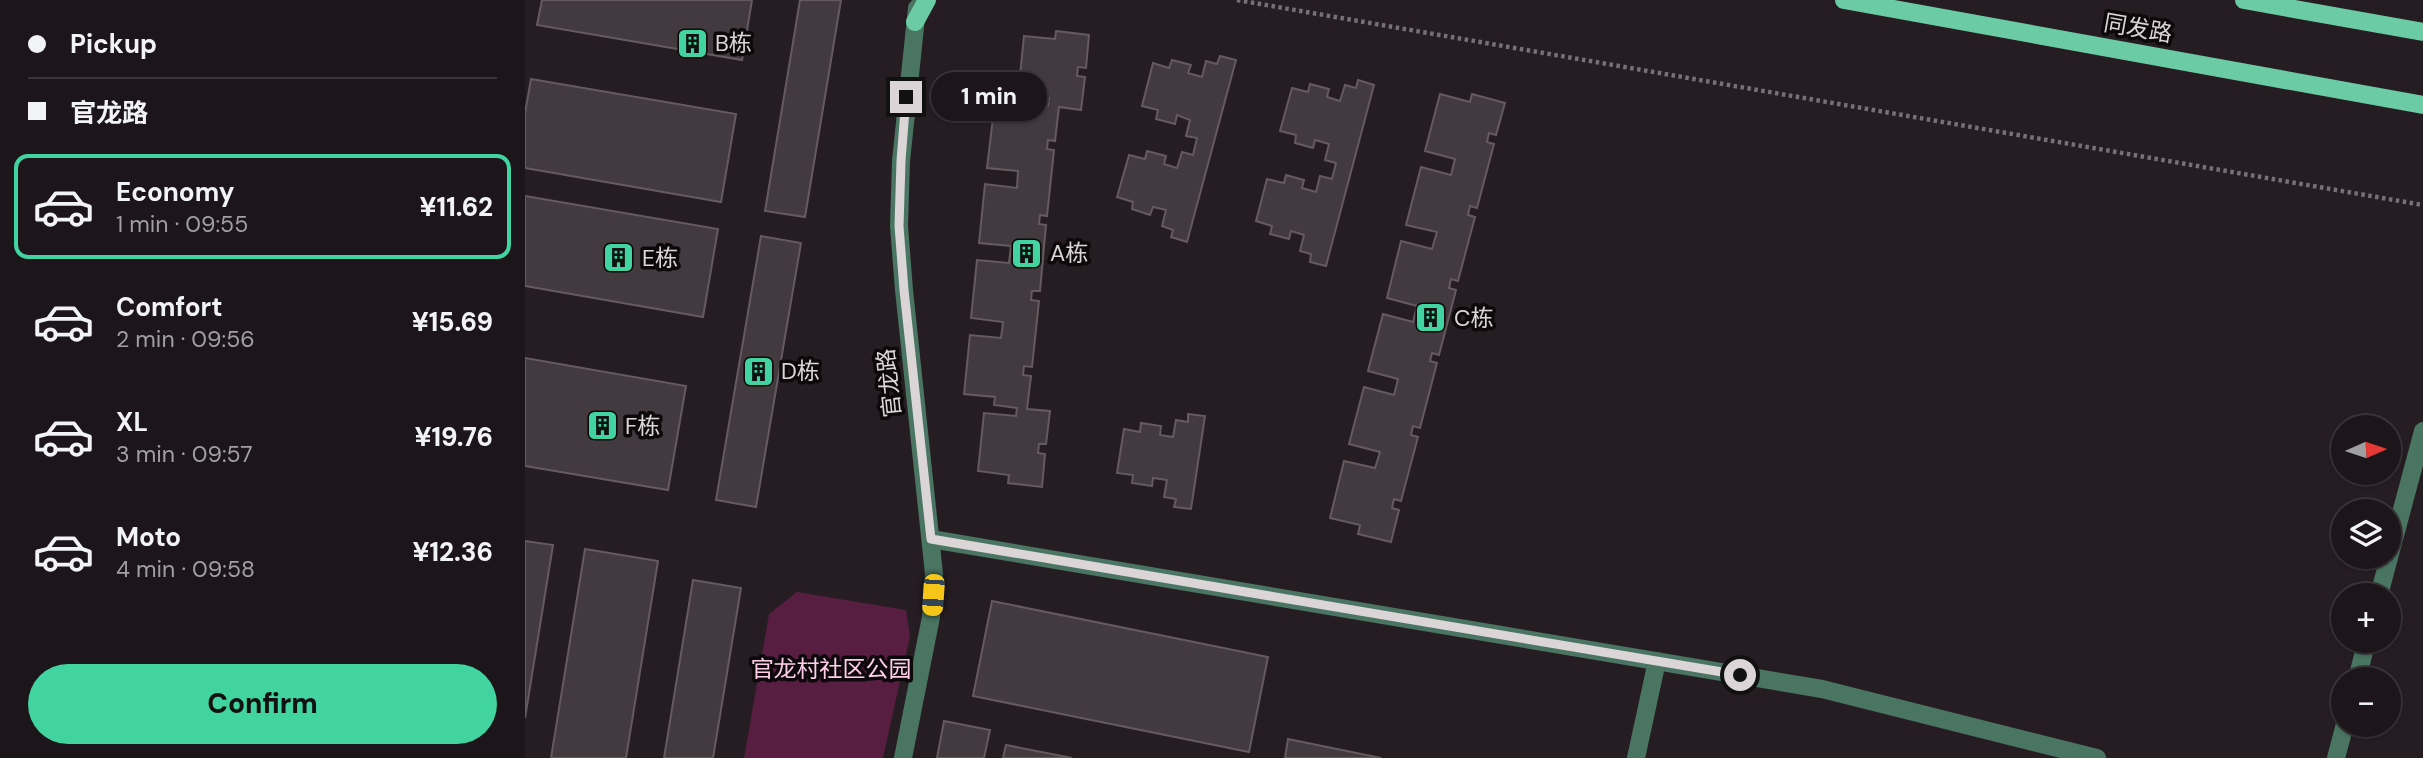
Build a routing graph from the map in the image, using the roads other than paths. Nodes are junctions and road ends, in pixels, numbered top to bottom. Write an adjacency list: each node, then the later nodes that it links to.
1 (907, 0): 6 (main road)
2 (918, 0): 6 (street, 官龙路)
3 (927, 0): 6 (main road)
4 (1844, 0): 8 (main road, 同发路)
5 (2244, 0): 7 (main road)
6 (915, 22): 10 (street, 官龙路)
7 (2423, 32)
8 (2423, 105)
9 (2423, 431): 11 (street)
10 (931, 539): 12 (street); 14 (street, 官龙路)
11 (2382, 583)
12 (1657, 661): 15 (street); 16 (street)
13 (2342, 737): 17 (street)
14 (903, 758)
15 (1636, 758)
16 (2097, 758)
17 (2336, 758)

